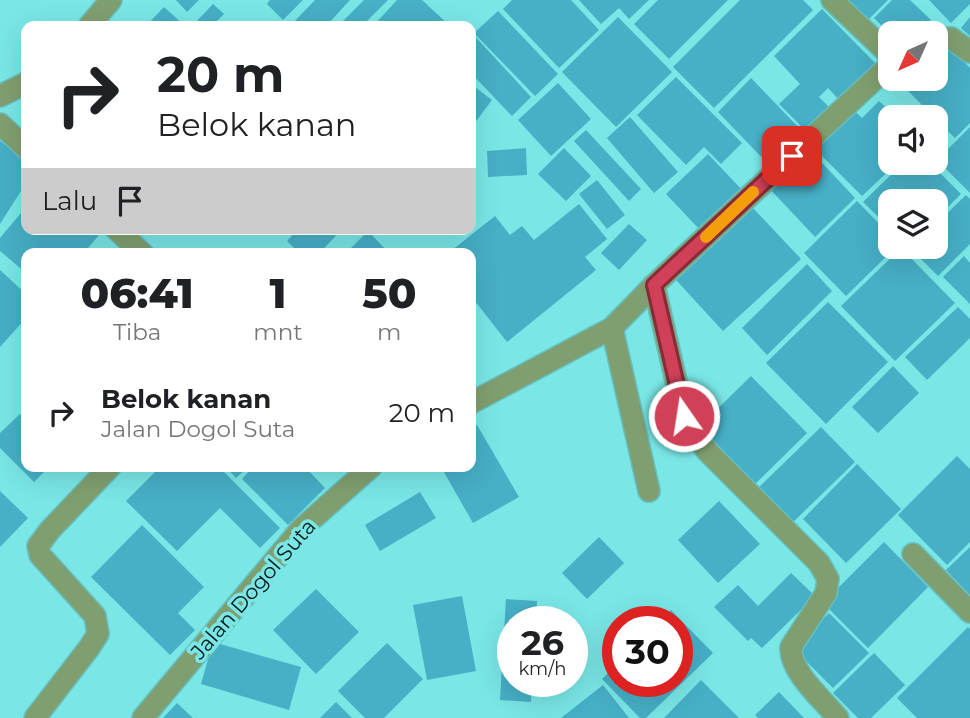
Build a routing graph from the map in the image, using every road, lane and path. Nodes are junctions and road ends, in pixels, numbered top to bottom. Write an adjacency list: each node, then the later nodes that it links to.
1 (111, 0): 3 (street)
2 (832, 0): 5 (street)
3 (93, 21)
4 (948, 38): 6 (street)
5 (878, 44)
6 (970, 52)
7 (878, 76): 14 (street)
8 (21, 86): 9 (street)
9 (0, 96)
10 (0, 124): 11 (street)
11 (21, 143)
12 (122, 235): 13 (street)
13 (137, 248)
14 (654, 285): 15 (street); 24 (street)
15 (612, 328): 16 (street); 19 (street)
16 (476, 400)
17 (105, 472): 22 (street)
18 (365, 472): 23 (street, Jalan Dogol Suta)
19 (649, 491)
20 (913, 554): 21 (street)
21 (970, 612)
22 (35, 718)
23 (143, 718)
24 (838, 718)

